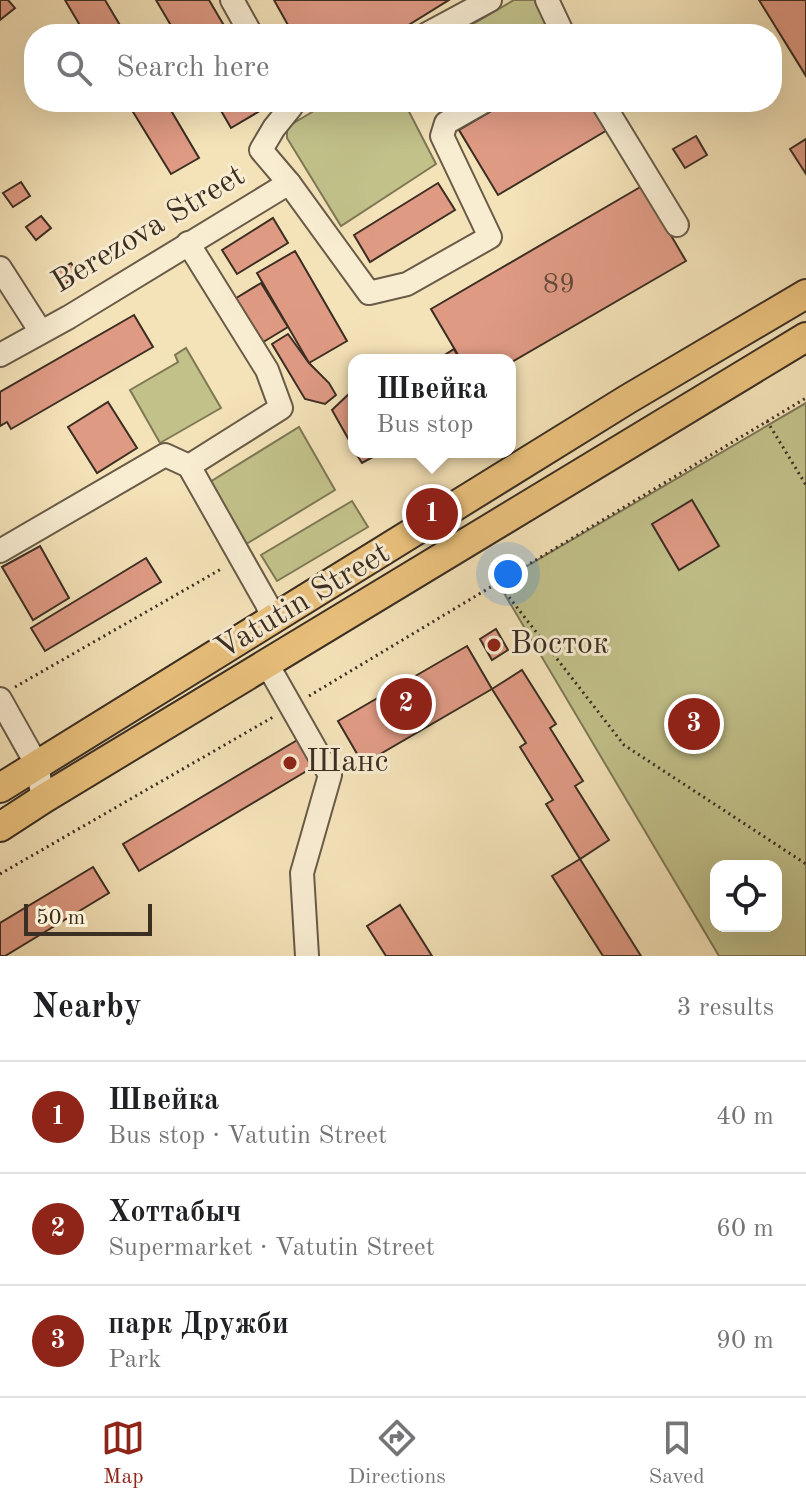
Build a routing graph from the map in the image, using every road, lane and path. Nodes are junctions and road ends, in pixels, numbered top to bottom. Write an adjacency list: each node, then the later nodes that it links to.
1 (232, 0): 4 (street)
2 (490, 0): 5 (street)
3 (547, 0): 6 (street)
4 (245, 24)
5 (446, 24)
6 (558, 24)
7 (287, 112): 10 (street)
8 (465, 112): 10 (street)
9 (608, 112): 11 (street)
10 (289, 183): 12 (street, Berezova Street)
11 (677, 225)
12 (188, 243): 15 (street, Berezova Street); 20 (street)
13 (0, 268): 15 (street)
14 (806, 294): 25 (main road, Vatutin Street)
15 (41, 332): 17 (street, Berezova Street)
16 (806, 337): 26 (main road, Vatutin Street)
17 (0, 355)
18 (806, 398): 19 (path)
19 (767, 421): 21 (path); 24 (path)
20 (189, 466): 22 (street); 23 (street)
21 (806, 485)
22 (0, 551)
23 (241, 559): 25 (street); 27 (path)
24 (498, 583): 28 (path); 33 (path)
25 (272, 619): 29 (main road, Vatutin Street)
26 (267, 664): 28 (street); 31 (main road, Vatutin Street)
27 (6, 694): 29 (street)
28 (291, 707): 34 (path); 35 (street)
29 (37, 765): 30 (main road, Vatutin Street); 31 (street)
30 (0, 788)
31 (43, 799): 32 (main road, Vatutin Street)
32 (0, 827)
33 (806, 864)
34 (0, 874)
35 (307, 956)

